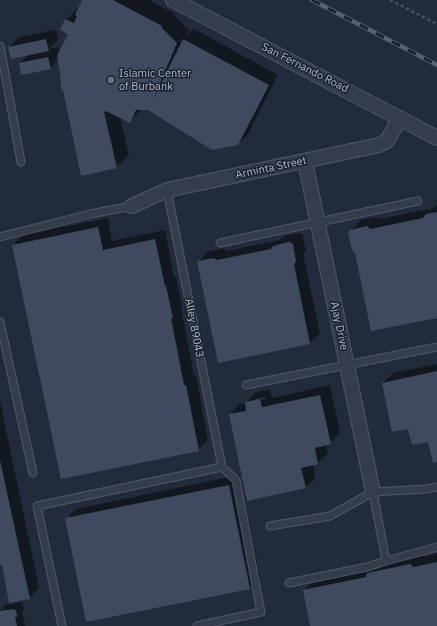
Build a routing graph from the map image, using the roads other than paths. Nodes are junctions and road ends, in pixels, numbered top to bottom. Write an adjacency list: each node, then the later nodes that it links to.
1 (173, 0): 3 (street, San Fernando Road)
2 (0, 46): 6 (lane)
3 (400, 118): 4 (street, San Fernando Road); 5 (street, Arminta Street)
4 (437, 138)
5 (305, 161): 7 (street, Arminta Street); 10 (street, Ajay Drive)
6 (21, 162)
7 (167, 190): 9 (street, Arminta Street); 17 (lane, Alley 89043)
8 (418, 201): 10 (lane)
9 (132, 206): 11 (lane)
10 (317, 222): 12 (lane); 15 (street, Ajay Drive)
11 (0, 237)
12 (220, 243)
13 (0, 322): 18 (lane)
14 (437, 347): 15 (lane)
15 (347, 365): 16 (lane); 20 (street, Ajay Drive)
16 (246, 385)
17 (222, 467): 25 (lane); 26 (lane)
18 (33, 473)
19 (437, 487): 20 (lane)
20 (373, 492): 21 (lane); 23 (lane)
21 (270, 526)
22 (437, 547): 23 (lane)
23 (386, 561): 24 (lane)
24 (289, 583)
25 (62, 626)
26 (197, 626)

